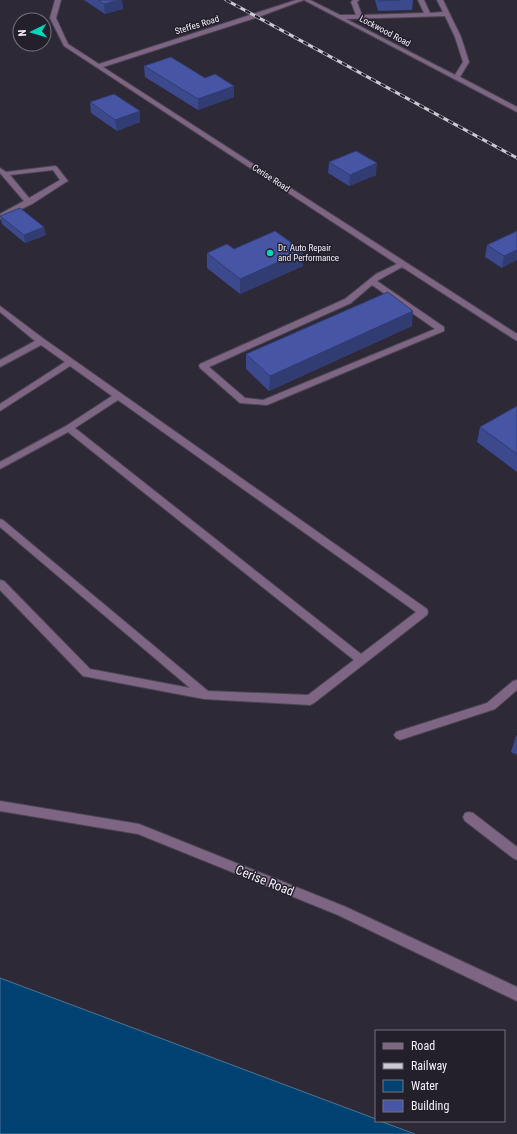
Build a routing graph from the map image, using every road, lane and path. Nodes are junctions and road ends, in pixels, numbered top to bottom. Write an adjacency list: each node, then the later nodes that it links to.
1 (58, 0): 11 (street, Cerise Road)
2 (300, 0): 11 (street, Steffes Road)
3 (306, 0): 9 (street, Lockwood Road)
4 (356, 0): 10 (street)
5 (421, 0): 8 (street)
6 (440, 0): 7 (street)
7 (447, 14): 8 (street); 12 (street)
8 (428, 15): 10 (street)
9 (339, 17): 10 (street); 12 (street, Lockwood Road)
10 (360, 17)
11 (99, 66): 17 (street, Cerise Road)
12 (456, 78): 13 (street, Lockwood Road)
13 (517, 110)
14 (2, 172): 15 (street); 15 (street)
15 (29, 202): 16 (street)
16 (0, 217)
17 (402, 264): 18 (street); 20 (street, Cerise Road)
18 (373, 282): 18 (street)
19 (0, 308): 21 (street)
20 (517, 338)
21 (41, 341): 22 (street); 23 (street)
22 (70, 362): 24 (street); 25 (street)
23 (0, 364)
24 (118, 396): 26 (street); 30 (street)
25 (0, 408)
26 (69, 428): 27 (street); 30 (street)
27 (0, 466)
28 (0, 522): 32 (street)
29 (0, 584): 32 (street)
30 (362, 660): 32 (street)
31 (517, 684): 33 (street)
32 (206, 695)
33 (400, 735)
34 (0, 806): 37 (street, Cerise Road)
35 (469, 817): 36 (street)
36 (517, 854)
37 (517, 994)

